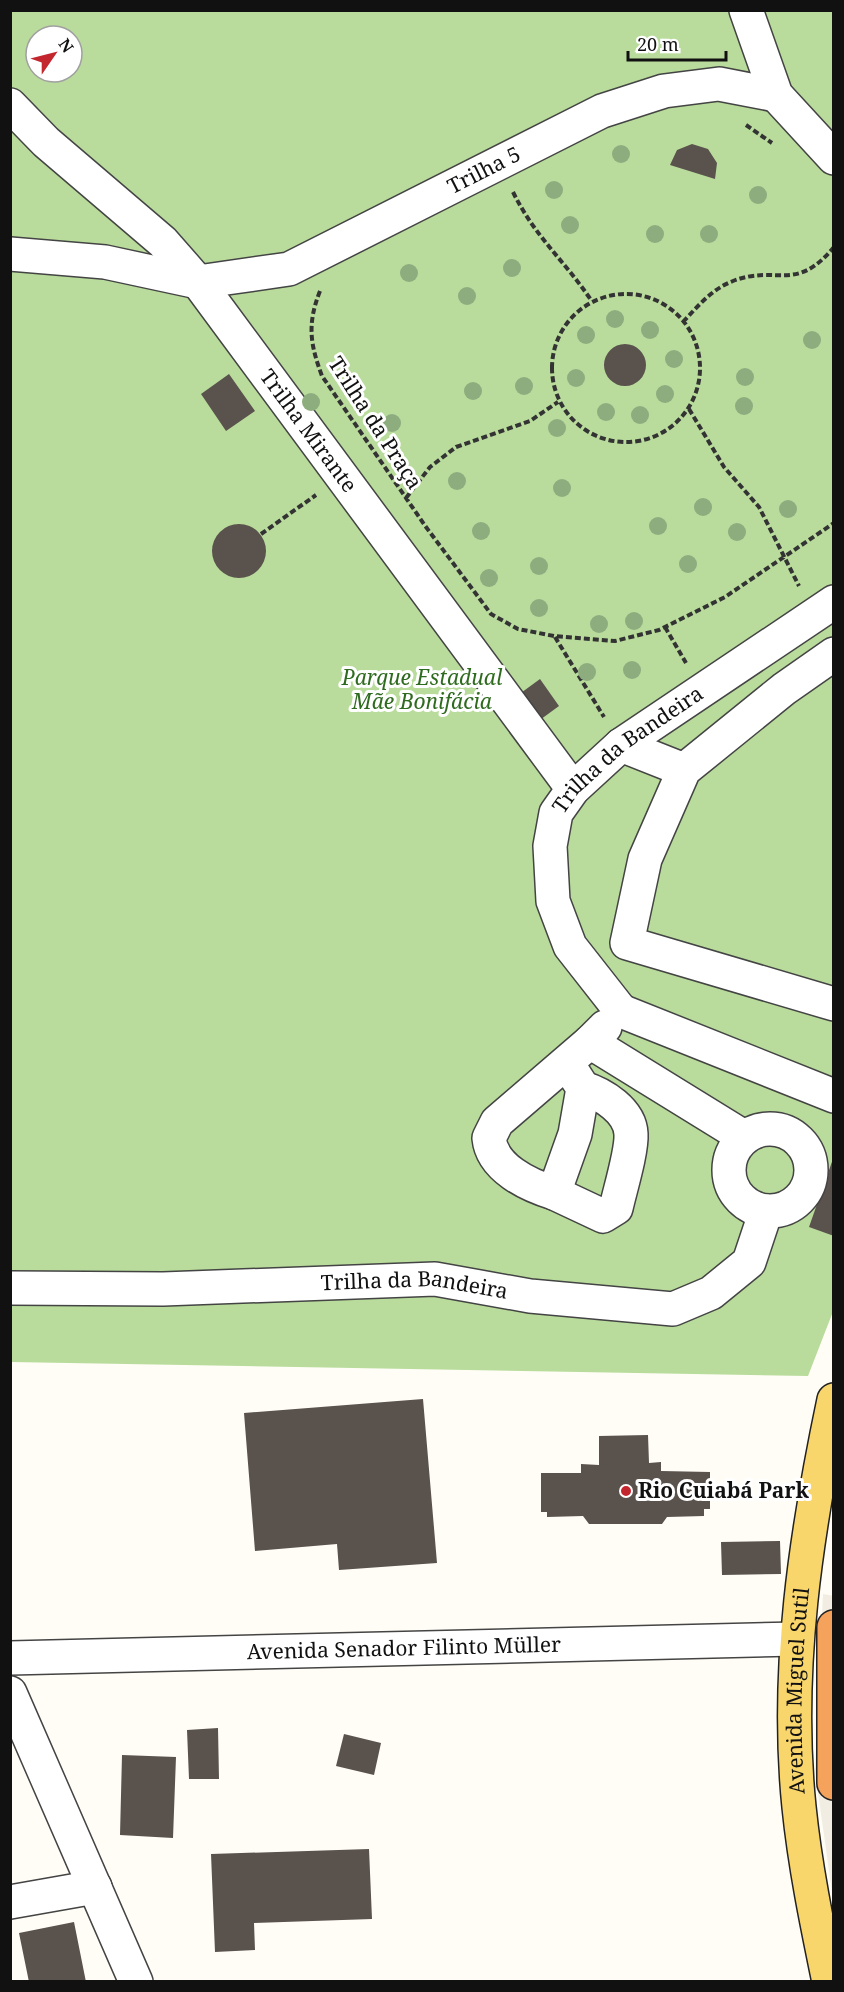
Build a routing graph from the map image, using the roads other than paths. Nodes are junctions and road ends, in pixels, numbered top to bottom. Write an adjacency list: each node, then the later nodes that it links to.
1 (746, 10): 2 (street)
2 (776, 95): 4 (street); 6 (street, Trilha 5)
3 (10, 105): 6 (street, Trilha Mirante)
4 (834, 158)
5 (10, 254): 6 (street)
6 (198, 282): 11 (street, Trilha Mirante)
7 (834, 602): 9 (street, Trilha da Bandeira)
8 (834, 654): 10 (street)
9 (621, 745): 10 (street); 11 (street, Trilha da Bandeira)
10 (684, 770): 12 (street)
11 (573, 789): 13 (street, Trilha da Bandeira)
12 (834, 1004)
13 (621, 1011): 14 (street); 15 (street)
14 (580, 1065): 16 (street); 17 (street); 17 (street); 17 (street)
15 (834, 1096)
16 (744, 1137): 18 (street); 18 (street)
17 (554, 1192)
18 (766, 1211): 19 (street, Trilha da Bandeira)
19 (10, 1288)
20 (834, 1400): 22 (main road, Avenida Miguel Sutil)
21 (834, 1628): 25 (highway)
22 (797, 1639): 23 (street, Avenida Senador Filinto Müller); 29 (main road, Avenida Miguel Sutil)
23 (10, 1658)
24 (10, 1693): 26 (street)
25 (834, 1782)
26 (95, 1887): 27 (street); 28 (street)
27 (10, 1902)
28 (136, 1982)
29 (830, 1982)

